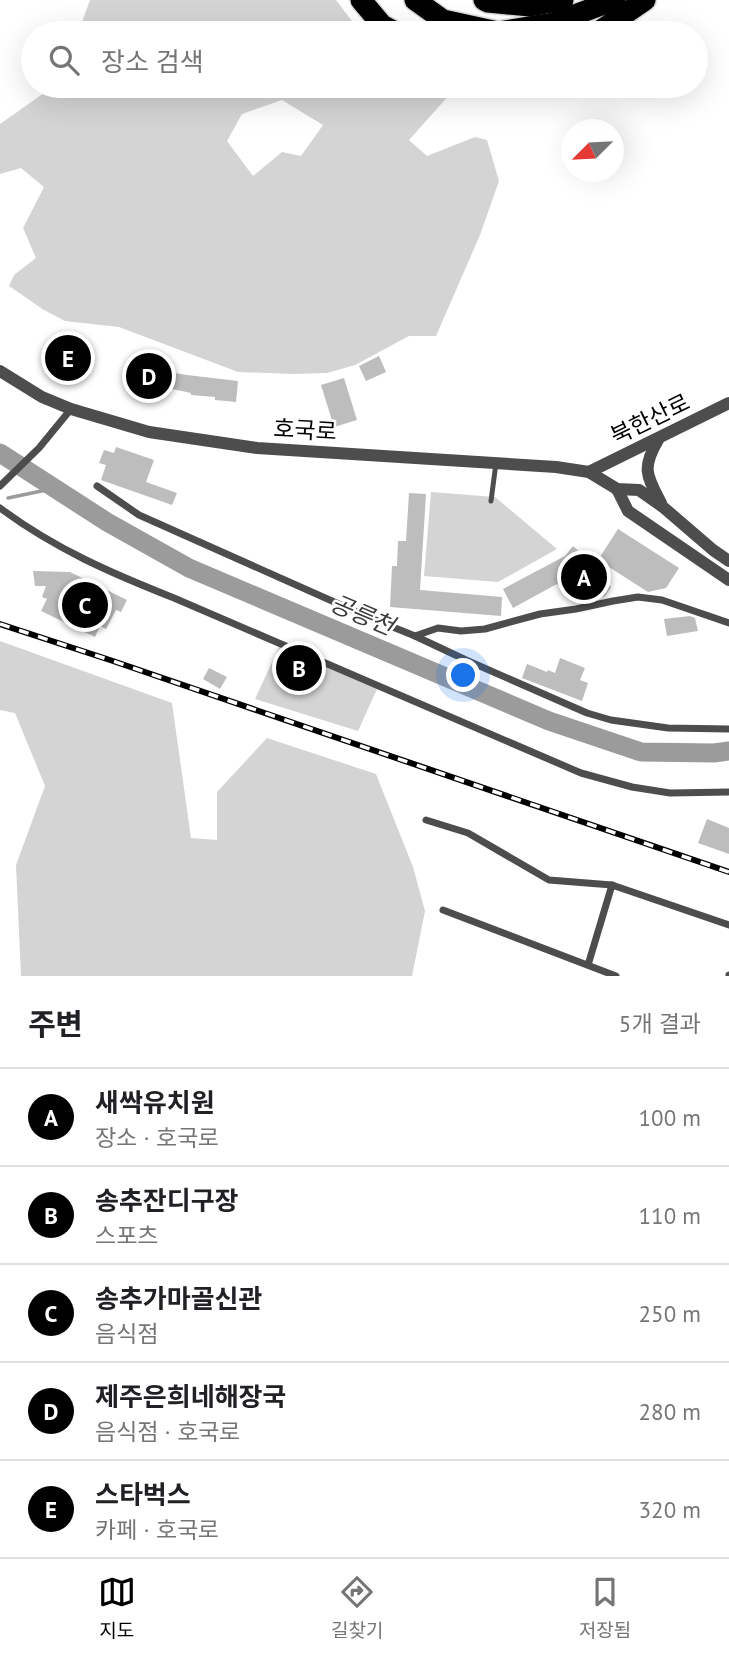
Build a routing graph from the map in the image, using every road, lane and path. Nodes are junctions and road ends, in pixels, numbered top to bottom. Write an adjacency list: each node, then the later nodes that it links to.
1 (361, 0): 7 (highway)
2 (415, 0): 8 (highway)
3 (484, 0): 4 (highway)
4 (563, 0)
5 (615, 0): 9 (highway)
6 (645, 0): 10 (highway)
7 (379, 21)
8 (448, 21)
9 (558, 21)
10 (614, 21)
11 (0, 371): 13 (street, 호국로)
12 (729, 403): 14 (street, 북한산로)
13 (71, 409): 15 (street, 호국로); 17 (street)
14 (659, 439): 16 (street, 북한산로); 21 (street)
15 (496, 463): 16 (street, 호국로); 20 (lane)
16 (589, 472): 19 (street, 호국로)
17 (0, 486)
18 (97, 486): 26 (street)
19 (617, 489): 21 (street, 호국로); 24 (street, 호국로)
20 (491, 501)
21 (663, 507): 23 (street, 호국로)
22 (0, 508): 28 (street)
23 (729, 561)
24 (729, 580)
25 (729, 623): 26 (street)
26 (415, 636): 27 (street)
27 (729, 729)
28 (729, 792)
29 (426, 820): 30 (street)
30 (612, 886): 32 (street); 33 (street)
31 (443, 910): 33 (street)
32 (729, 925)
33 (588, 965): 34 (street)
34 (615, 976)

